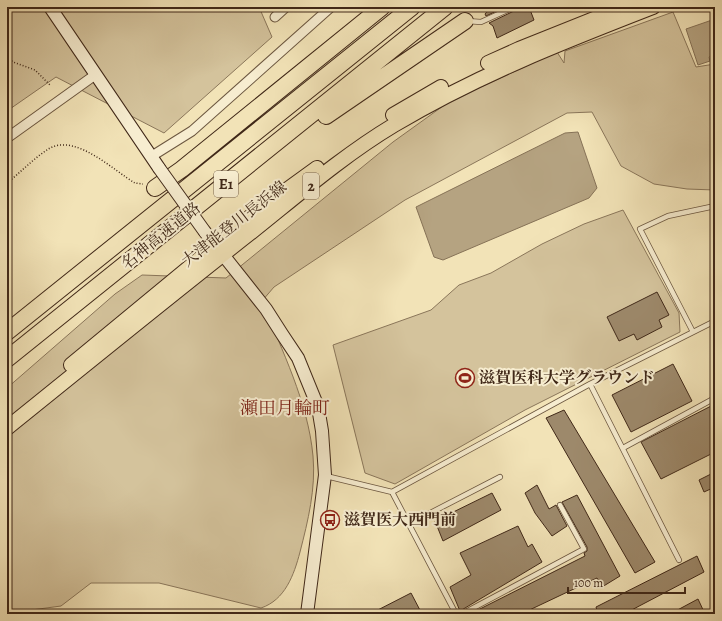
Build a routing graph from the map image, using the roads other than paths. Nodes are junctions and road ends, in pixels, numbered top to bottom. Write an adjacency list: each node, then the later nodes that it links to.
1 (50, 7): 12 (street)
2 (286, 7): 10 (street)
3 (331, 7): 14 (street)
4 (374, 7): 16 (highway)
5 (412, 7): 20 (highway, 名神高速道路 / E1)
6 (445, 7): 15 (highway, 名神高速道路 / E1)
7 (514, 7): 11 (lane)
8 (624, 7): 18 (main road, 大津能登川長浜線 / 2)
9 (653, 7): 18 (main road, 大津能登川長浜線 / 2)
10 (275, 17)
11 (465, 21): 15 (highway)
12 (95, 75): 13 (street); 14 (street)
13 (7, 138)
14 (152, 156): 18 (street, bridge)
15 (234, 178): 22 (highway, 名神高速道路 / E1)
16 (155, 188)
17 (715, 206): 21 (lane)
18 (219, 250): 25 (main road, 大津能登川長浜線 / 2); 26 (main road, 大津能登川長浜線 / 2); 28 (street)
19 (715, 321): 21 (lane)
20 (7, 332)
21 (693, 332): 23 (lane)
22 (7, 359)
23 (590, 384): 27 (lane); 30 (lane)
24 (715, 398): 27 (lane)
25 (7, 416)
26 (7, 428)
27 (623, 448): 33 (lane)
28 (325, 475): 30 (lane); 34 (street)
29 (500, 477): 32 (lane)
30 (392, 492): 32 (lane)
31 (560, 505): 36 (lane)
32 (409, 524): 35 (lane)
33 (679, 560)
34 (307, 614)
35 (456, 614)
36 (462, 614)

